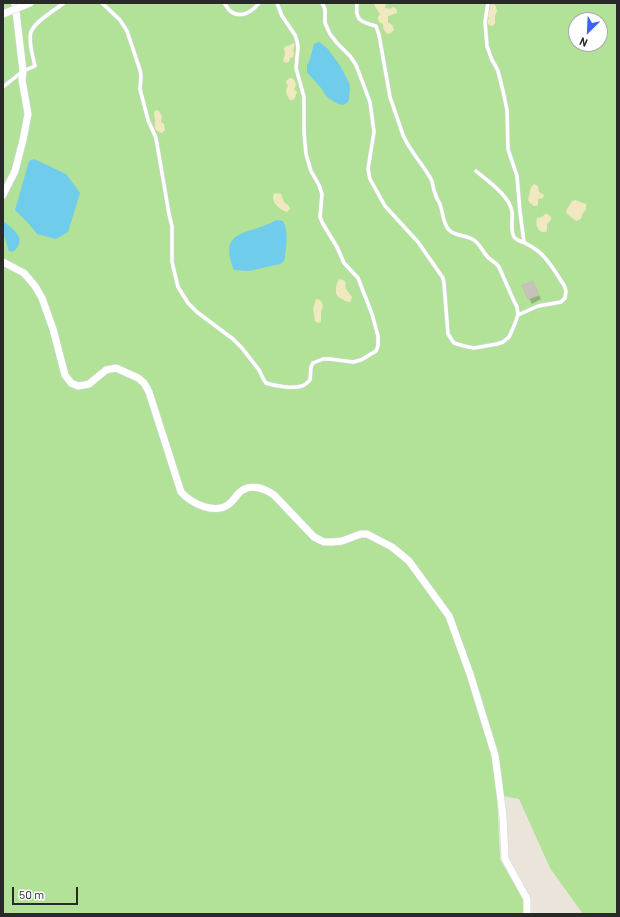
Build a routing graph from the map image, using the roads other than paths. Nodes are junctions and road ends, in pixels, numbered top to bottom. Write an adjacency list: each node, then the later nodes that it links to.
1 (15, 3): 12 (street)
2 (30, 3): 11 (street, bridge)
3 (64, 3): 12 (lane)
4 (102, 3): 19 (lane)
5 (224, 3): 6 (lane)
6 (259, 3)
7 (277, 3): 19 (lane)
8 (322, 3): 18 (lane)
9 (358, 3): 18 (lane)
10 (488, 3): 16 (lane)
11 (3, 14)
12 (23, 71): 13 (lane); 15 (street)
13 (3, 88)
14 (476, 171): 16 (lane)
15 (3, 195)
16 (524, 242): 18 (lane)
17 (3, 262): 21 (street)
18 (518, 315)
19 (266, 383): 20 (lane)
20 (260, 385)
21 (527, 914)

